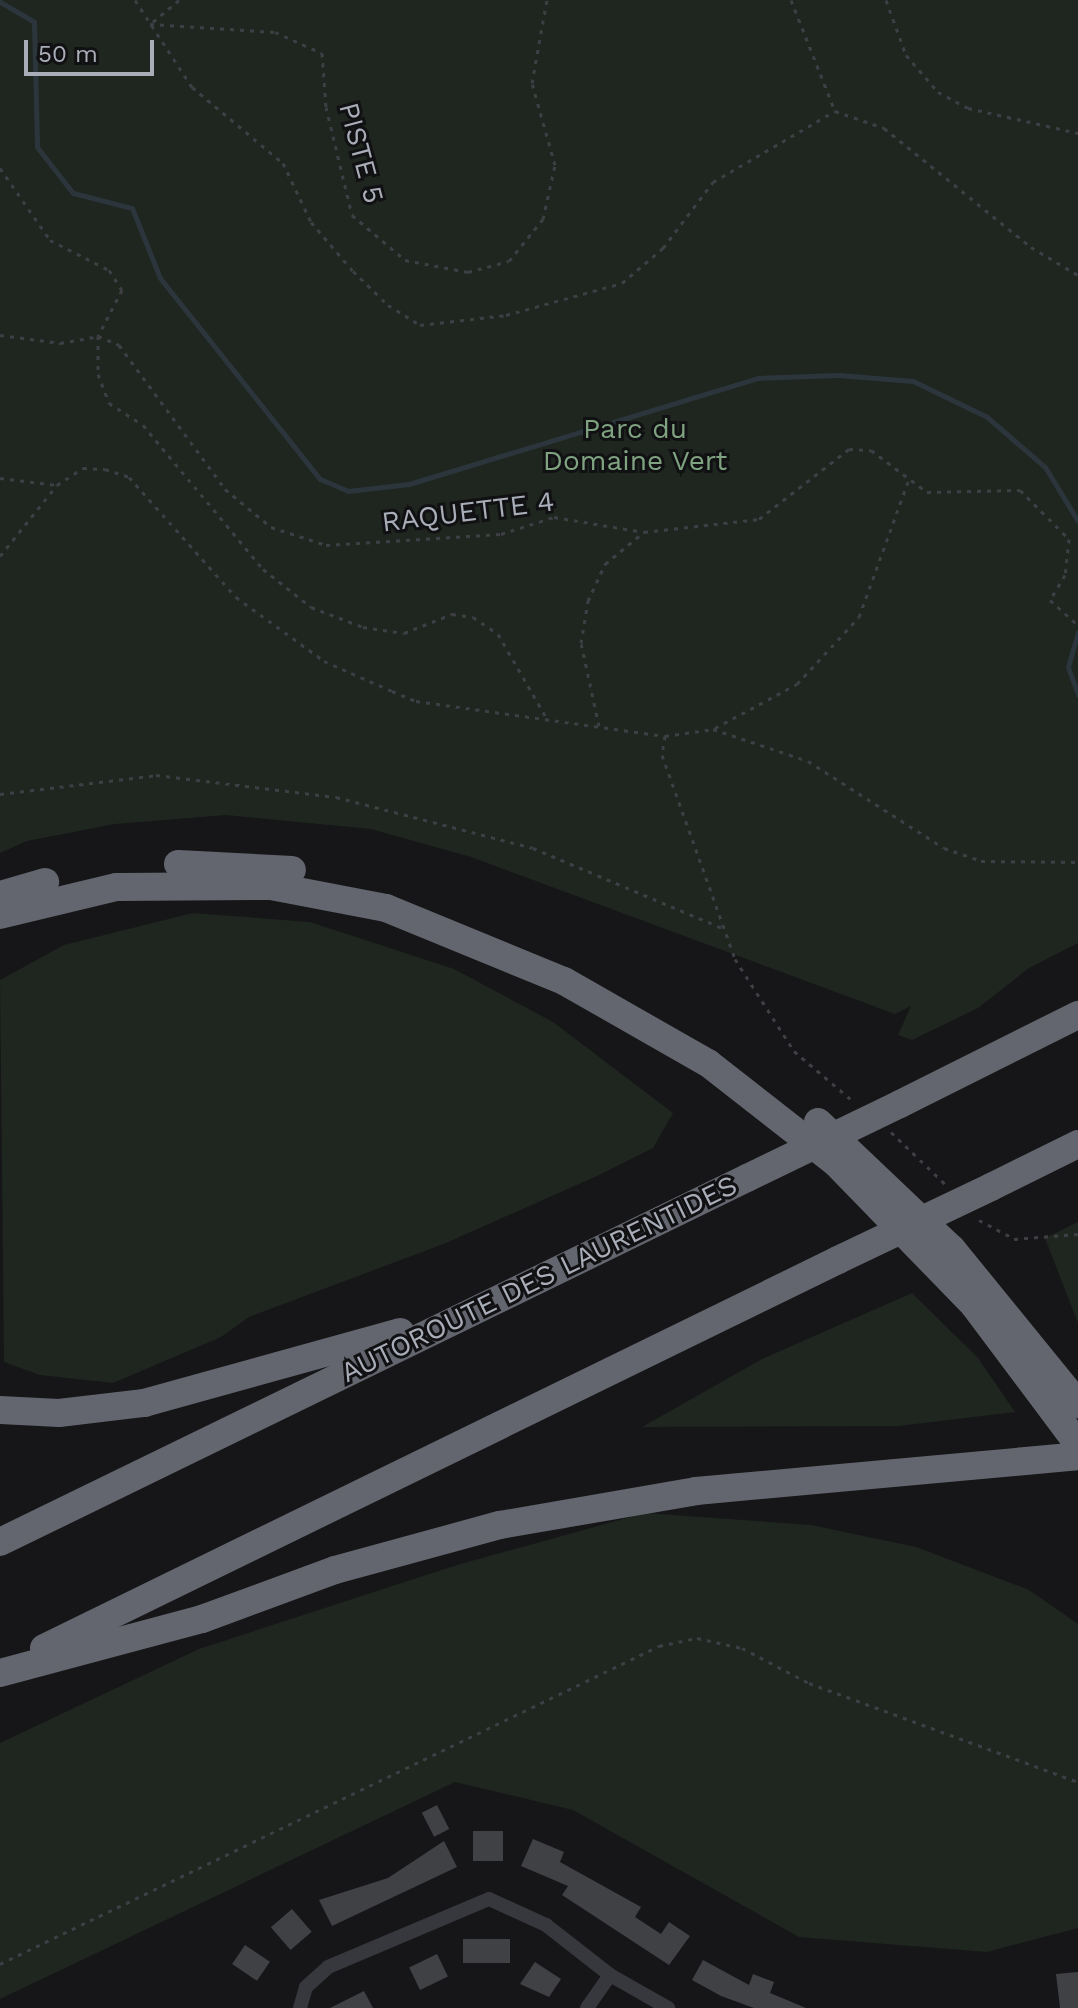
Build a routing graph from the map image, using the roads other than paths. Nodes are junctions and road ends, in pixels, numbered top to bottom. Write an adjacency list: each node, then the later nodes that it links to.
1 (0, 895): 6 (highway)
2 (0, 915): 8 (highway)
3 (1078, 1015): 5 (highway, AUTOROUTE DES LAURENTIDES, bridge)
4 (1078, 1144): 11 (highway, bridge)
5 (458, 1317): 7 (highway); 10 (highway, AUTOROUTE DES LAURENTIDES)
6 (1078, 1404)
7 (0, 1410)
8 (1078, 1444)
9 (1078, 1456): 11 (highway)
10 (0, 1542)
11 (0, 1671)
12 (610, 1975): 13 (street); 14 (street); 15 (street)
13 (300, 2008)
14 (587, 2008)
15 (668, 2008)

